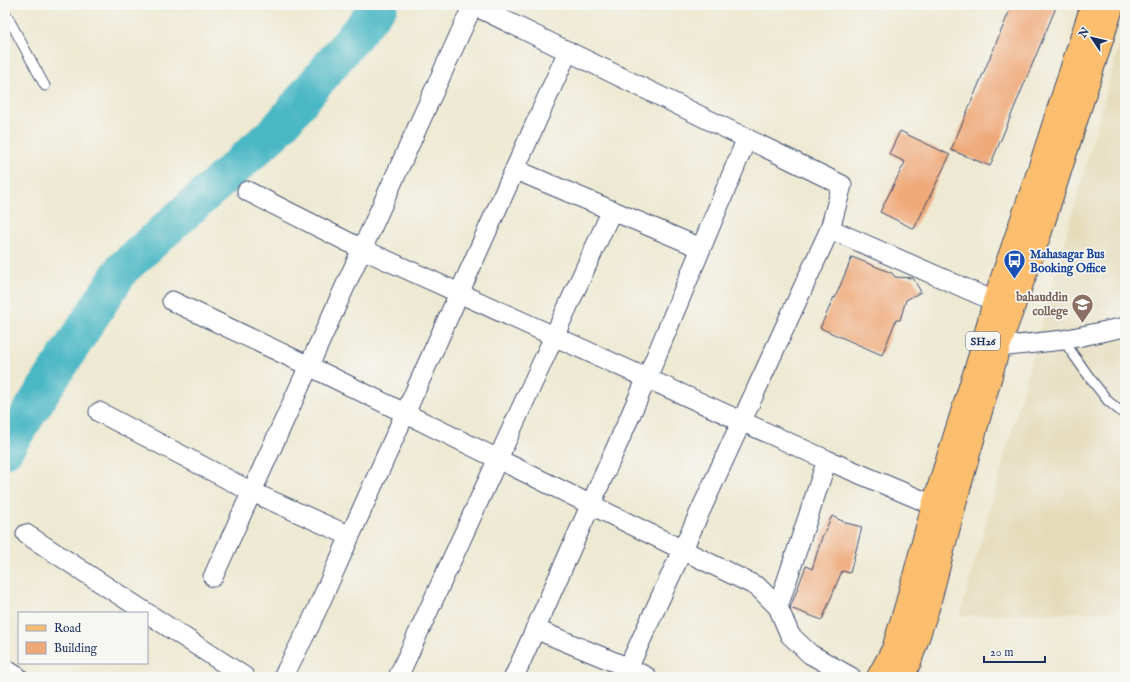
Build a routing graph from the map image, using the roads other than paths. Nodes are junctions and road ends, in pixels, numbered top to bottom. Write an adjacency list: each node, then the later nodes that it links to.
1 (473, 5): 5 (street); 13 (street)
2 (1092, 5): 16 (main road, SH26)
3 (1113, 5): 20 (main road, SH26)
4 (5, 12): 6 (lane)
5 (568, 52): 7 (street); 8 (street)
6 (46, 86)
7 (747, 138): 11 (street); 12 (street)
8 (516, 170): 10 (street); 14 (street)
9 (247, 191): 13 (street)
10 (612, 210): 12 (street); 18 (street)
11 (830, 229): 16 (street); 26 (street)
12 (701, 248): 22 (street)
13 (362, 249): 14 (street); 21 (street)
14 (460, 294): 18 (street); 24 (street)
15 (172, 301): 21 (street)
16 (994, 301): 31 (main road, SH26)
17 (1125, 327): 19 (street)
18 (554, 336): 22 (street); 27 (street)
19 (1063, 340): 20 (street); 25 (lane)
20 (999, 347): 50 (main road, SH26)
21 (309, 366): 24 (street); 29 (street)
22 (647, 378): 26 (street); 30 (street)
23 (99, 412): 29 (street)
24 (405, 414): 27 (street); 33 (street)
25 (1125, 415)
26 (742, 421): 28 (street); 34 (street)
27 (498, 459): 30 (street); 45 (street)
28 (828, 460): 31 (street); 36 (street)
29 (252, 492): 33 (street); 35 (street)
30 (590, 505): 34 (street); 39 (street)
31 (934, 505): 49 (main road, SH26)
32 (26, 534): 37 (street)
33 (350, 536): 44 (street)
34 (682, 550): 36 (street); 41 (street)
35 (212, 577)
36 (778, 607): 48 (street)
37 (145, 612)
38 (148, 614): 43 (street)
39 (535, 629): 41 (street); 46 (street)
40 (5, 669): 42 (street)
41 (627, 672): 47 (street)
42 (18, 677)
43 (245, 677)
44 (283, 677)
45 (398, 677)
46 (514, 677)
47 (647, 677)
48 (851, 677)
49 (878, 677)
50 (903, 677)

